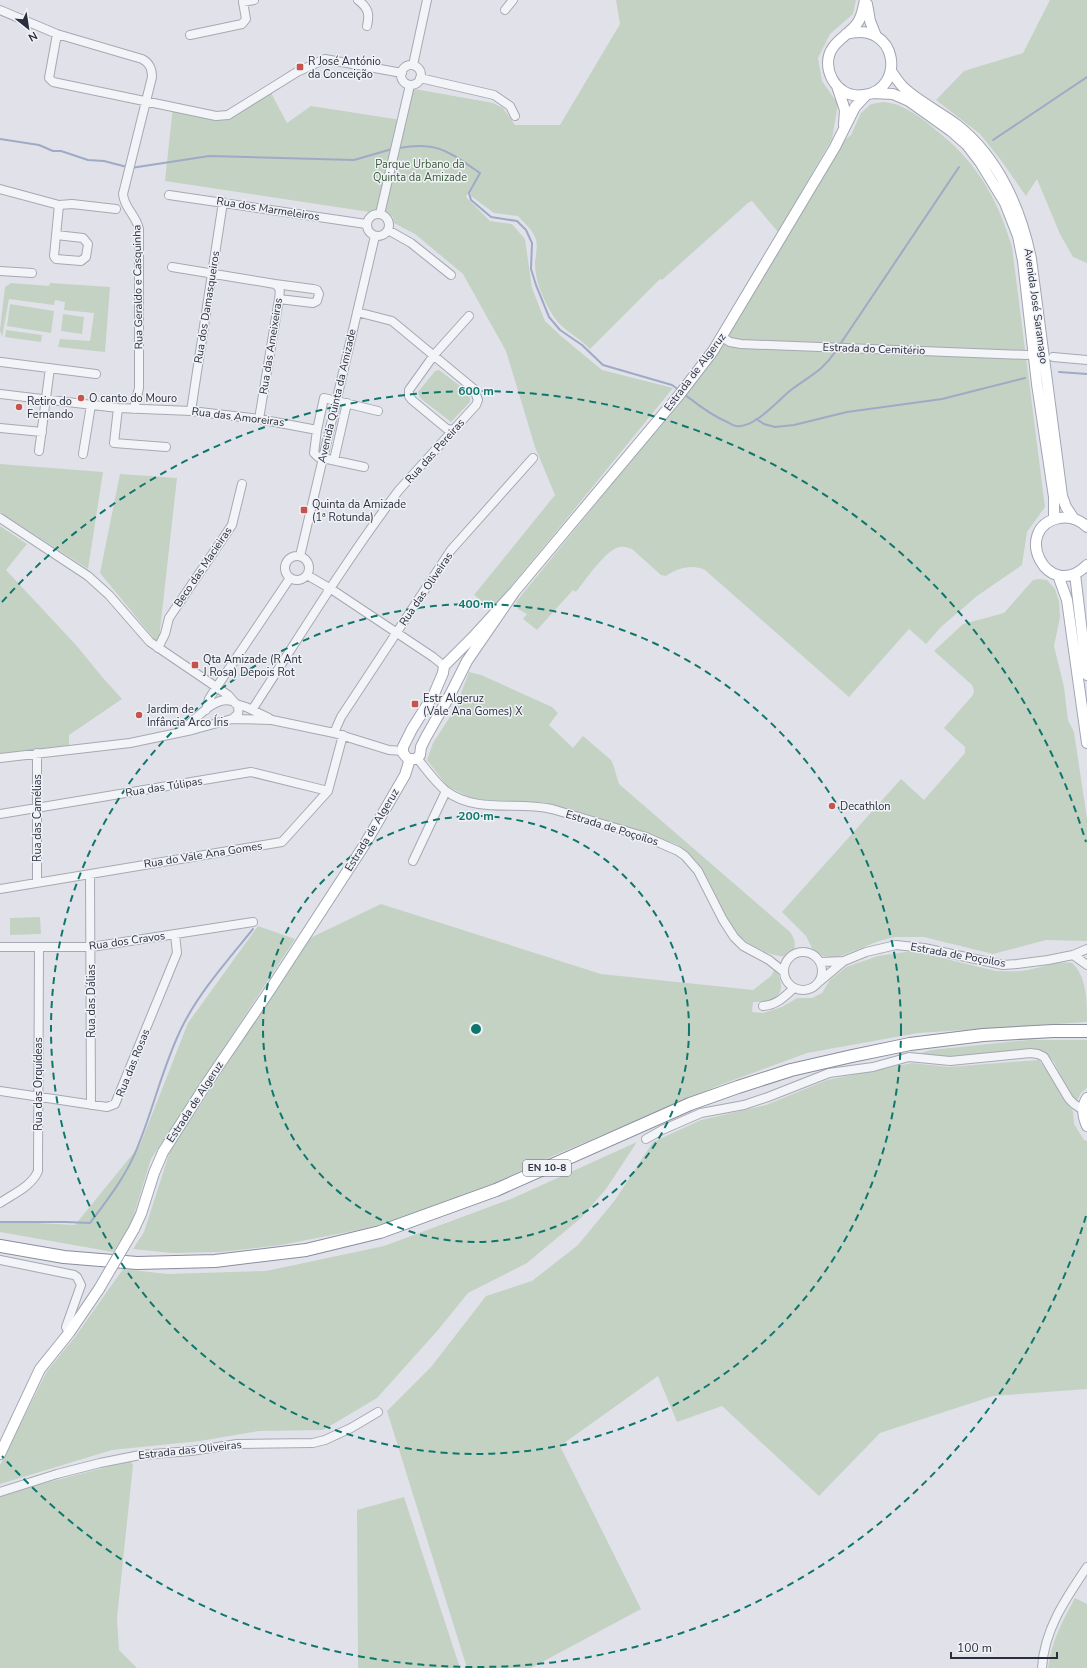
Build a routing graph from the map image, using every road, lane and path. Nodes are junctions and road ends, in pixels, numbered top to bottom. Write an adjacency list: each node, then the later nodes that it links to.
1 (254, 0): 11 (street)
2 (358, 0): 8 (street)
3 (427, 0): 13 (street)
4 (513, 0): 7 (street)
5 (866, 0): 10 (main road, Estrada de Algeruz); 12 (main road, Estrada de Algeruz)
6 (0, 10): 9 (street, Rua Geraldo e Casquinha)
7 (505, 10)
8 (367, 26)
9 (57, 34): 20 (street, Rua Geraldo e Casquinha); 20 (street)
10 (846, 34): 12 (main road); 18 (main road, Estrada de Algeruz)
11 (190, 35)
12 (876, 36): 14 (main road, Estrada de Algeruz)
13 (413, 65): 15 (street); 16 (street)
14 (891, 71): 19 (main road, Estrada de Algeruz); 74 (main road, Avenida José Saramago)
15 (402, 73): 17 (street); 20 (street)
16 (420, 78): 17 (street); 21 (street)
17 (410, 85): 28 (street)
18 (837, 86): 19 (main road); 22 (main road, Estrada de Algeruz)
19 (869, 94): 22 (main road, Estrada de Algeruz); 73 (main road, Avenida José Saramago)
20 (145, 100): 56 (street, Rua Geraldo e Casquinha)
21 (515, 116)
22 (844, 130): 42 (main road, Estrada de Algeruz)
23 (0, 189): 26 (street)
24 (169, 195): 25 (street, Rua dos Marmeleiros)
25 (223, 202): 29 (street, Rua dos Marmeleiros); 36 (street, Rua dos Damasqueiros)
26 (59, 205): 27 (street); 31 (street)
27 (116, 209)
28 (380, 214): 29 (street); 30 (street)
29 (366, 224): 32 (street)
30 (388, 230): 32 (street); 37 (street)
31 (56, 235): 31 (street)
32 (375, 236): 40 (street, Avenida Quinta da Amizade)
33 (172, 267): 36 (street, Rua das Ameixeiras)
34 (0, 271): 35 (street)
35 (32, 273)
36 (212, 273): 38 (street, Rua das Ameixeiras); 57 (street, Rua dos Damasqueiros)
37 (451, 275)
38 (275, 284): 39 (street, Rua das Ameixeiras); 39 (street)
39 (280, 299): 59 (street, Rua das Ameixeiras)
40 (357, 312): 43 (street, Rua das Pereiras); 52 (street, Avenida Quinta da Amizade)
41 (469, 316): 43 (street)
42 (722, 337): 44 (street, Estrada do Cemitério); 83 (main road, Estrada de Algeruz)
43 (434, 355): 62 (street, Rua das Pereiras); 62 (street)
44 (1027, 356)
45 (1053, 357): 46 (street)
46 (1087, 360)
47 (1, 362): 48 (street)
48 (50, 368): 49 (street); 51 (street)
49 (96, 374)
50 (0, 394): 51 (street, Rua das Amoreiras)
51 (46, 400): 54 (street, Rua das Amoreiras); 63 (street)
52 (336, 401): 53 (street); 61 (street); 67 (street, Avenida Quinta da Amizade)
53 (347, 403): 58 (street); 69 (street)
54 (91, 405): 55 (street, Rua das Amoreiras); 66 (street)
55 (118, 408): 56 (street, Rua das Amoreiras); 64 (street)
56 (134, 409): 57 (street, Rua das Amoreiras)
57 (191, 411): 59 (street, Rua das Amoreiras)
58 (378, 411)
59 (259, 419): 61 (street, Rua das Amoreiras)
60 (0, 428): 63 (street)
61 (317, 430): 67 (street)
62 (454, 430): 82 (street, Rua das Pereiras)
63 (42, 432): 65 (street)
64 (166, 447)
65 (40, 451)
66 (83, 454)
67 (322, 457): 69 (street); 76 (street, Avenida Quinta da Amizade)
68 (533, 458): 84 (street, Rua das Oliveiras)
69 (334, 460): 70 (street)
70 (364, 467)
71 (242, 484): 85 (street, Beco das Macieiras)
72 (0, 518): 85 (street)
73 (1054, 519): 74 (main road); 80 (main road)
74 (1074, 519): 75 (main road, Avenida José Saramago)
75 (1087, 527)
76 (300, 556): 79 (street); 81 (street)
77 (1087, 566): 78 (main road)
78 (1075, 574): 80 (main road); 87 (main road)
79 (307, 575): 81 (street); 82 (street)
80 (1058, 575): 99 (main road)
81 (290, 578): 89 (street)
82 (331, 589): 84 (street); 92 (street, Rua das Pereiras)
83 (515, 591): 86 (main road, Estrada de Algeruz); 88 (main road, Estrada de Algeruz)
84 (397, 633): 86 (street); 97 (street, Rua das Oliveiras)
85 (158, 648): 89 (street)
86 (444, 668): 88 (main road); 88 (main road); 101 (main road, Estrada de Algeruz)
87 (1087, 675)
88 (458, 677): 100 (main road, Estrada de Algeruz)
89 (216, 688): 90 (street); 91 (street)
90 (236, 703): 91 (street); 92 (street); 93 (street)
91 (205, 710): 95 (street); 96 (street)
92 (252, 710): 94 (street)
93 (232, 719): 94 (street); 95 (street)
94 (272, 720): 97 (street)
95 (215, 722): 96 (street)
96 (179, 732): 102 (street)
97 (334, 733): 98 (street)
98 (343, 735): 101 (street); 106 (street, Rua do Vale Ana Gomes)
99 (1087, 743)
100 (421, 747): 101 (main road); 104 (main road, Estrada de Algeruz)
101 (404, 748): 104 (main road)
102 (37, 753): 103 (street); 107 (street, Rua das Camélias)
103 (0, 758)
104 (414, 759): 105 (street, Estrada de Poçoilos); 140 (main road, Estrada de Algeruz, bridge)
105 (446, 791): 109 (street); 120 (street, Estrada de Poçoilos)
106 (328, 792): 107 (street, Rua das Túlipas); 110 (street, Rua do Vale Ana Gomes)
107 (36, 808): 108 (street, Rua das Túlipas); 111 (street, Rua das Camélias)
108 (0, 814)
109 (413, 861)
110 (90, 874): 111 (street, Rua do Vale Ana Gomes); 117 (street, Rua das Dálias)
111 (37, 883): 112 (street, Rua do Vale Ana Gomes)
112 (0, 889)
113 (253, 922): 114 (street, Rua dos Cravos)
114 (175, 934): 117 (street, Rua dos Cravos); 133 (street, Rua das Rosas)
115 (0, 947): 116 (street, Rua dos Cravos)
116 (39, 947): 117 (street, Rua dos Cravos); 131 (street, Rua das Orquídeas)
117 (90, 947): 133 (street, Rua das Dálias)
118 (1087, 949): 119 (street, Estrada de Poçoilos)
119 (1074, 955): 123 (street, Estrada de Poçoilos); 124 (street)
120 (769, 960): 121 (street, Estrada de Poçoilos); 125 (street, Estrada de Poçoilos)
121 (787, 960): 122 (street, Estrada de Poçoilos); 125 (street)
122 (821, 962): 123 (street, Estrada de Poçoilos); 126 (street)
123 (844, 962): 126 (street, Estrada de Poçoilos)
124 (1087, 965)
125 (784, 972): 127 (street, Estrada de Poçoilos)
126 (819, 982): 127 (street, Estrada de Poçoilos)
127 (794, 988): 128 (street)
128 (763, 1006)
129 (1087, 1031): 138 (highway, EN 10-8)
130 (0, 1092): 131 (street, Rua das Rosas)
131 (38, 1098): 133 (street, Rua das Rosas); 137 (street, Rua das Orquídeas)
132 (1087, 1098): 134 (main road)
133 (91, 1105)
134 (1083, 1110): 135 (main road); 136 (street)
135 (1087, 1126)
136 (646, 1139)
137 (0, 1203)
138 (0, 1246)
139 (0, 1260): 140 (street)
140 (69, 1333): 142 (main road, Estrada de Algeruz)
141 (378, 1412): 143 (street, Estrada das Oliveiras)
142 (0, 1454)
143 (0, 1492)
144 (1087, 1567): 145 (street)
145 (1042, 1668)

